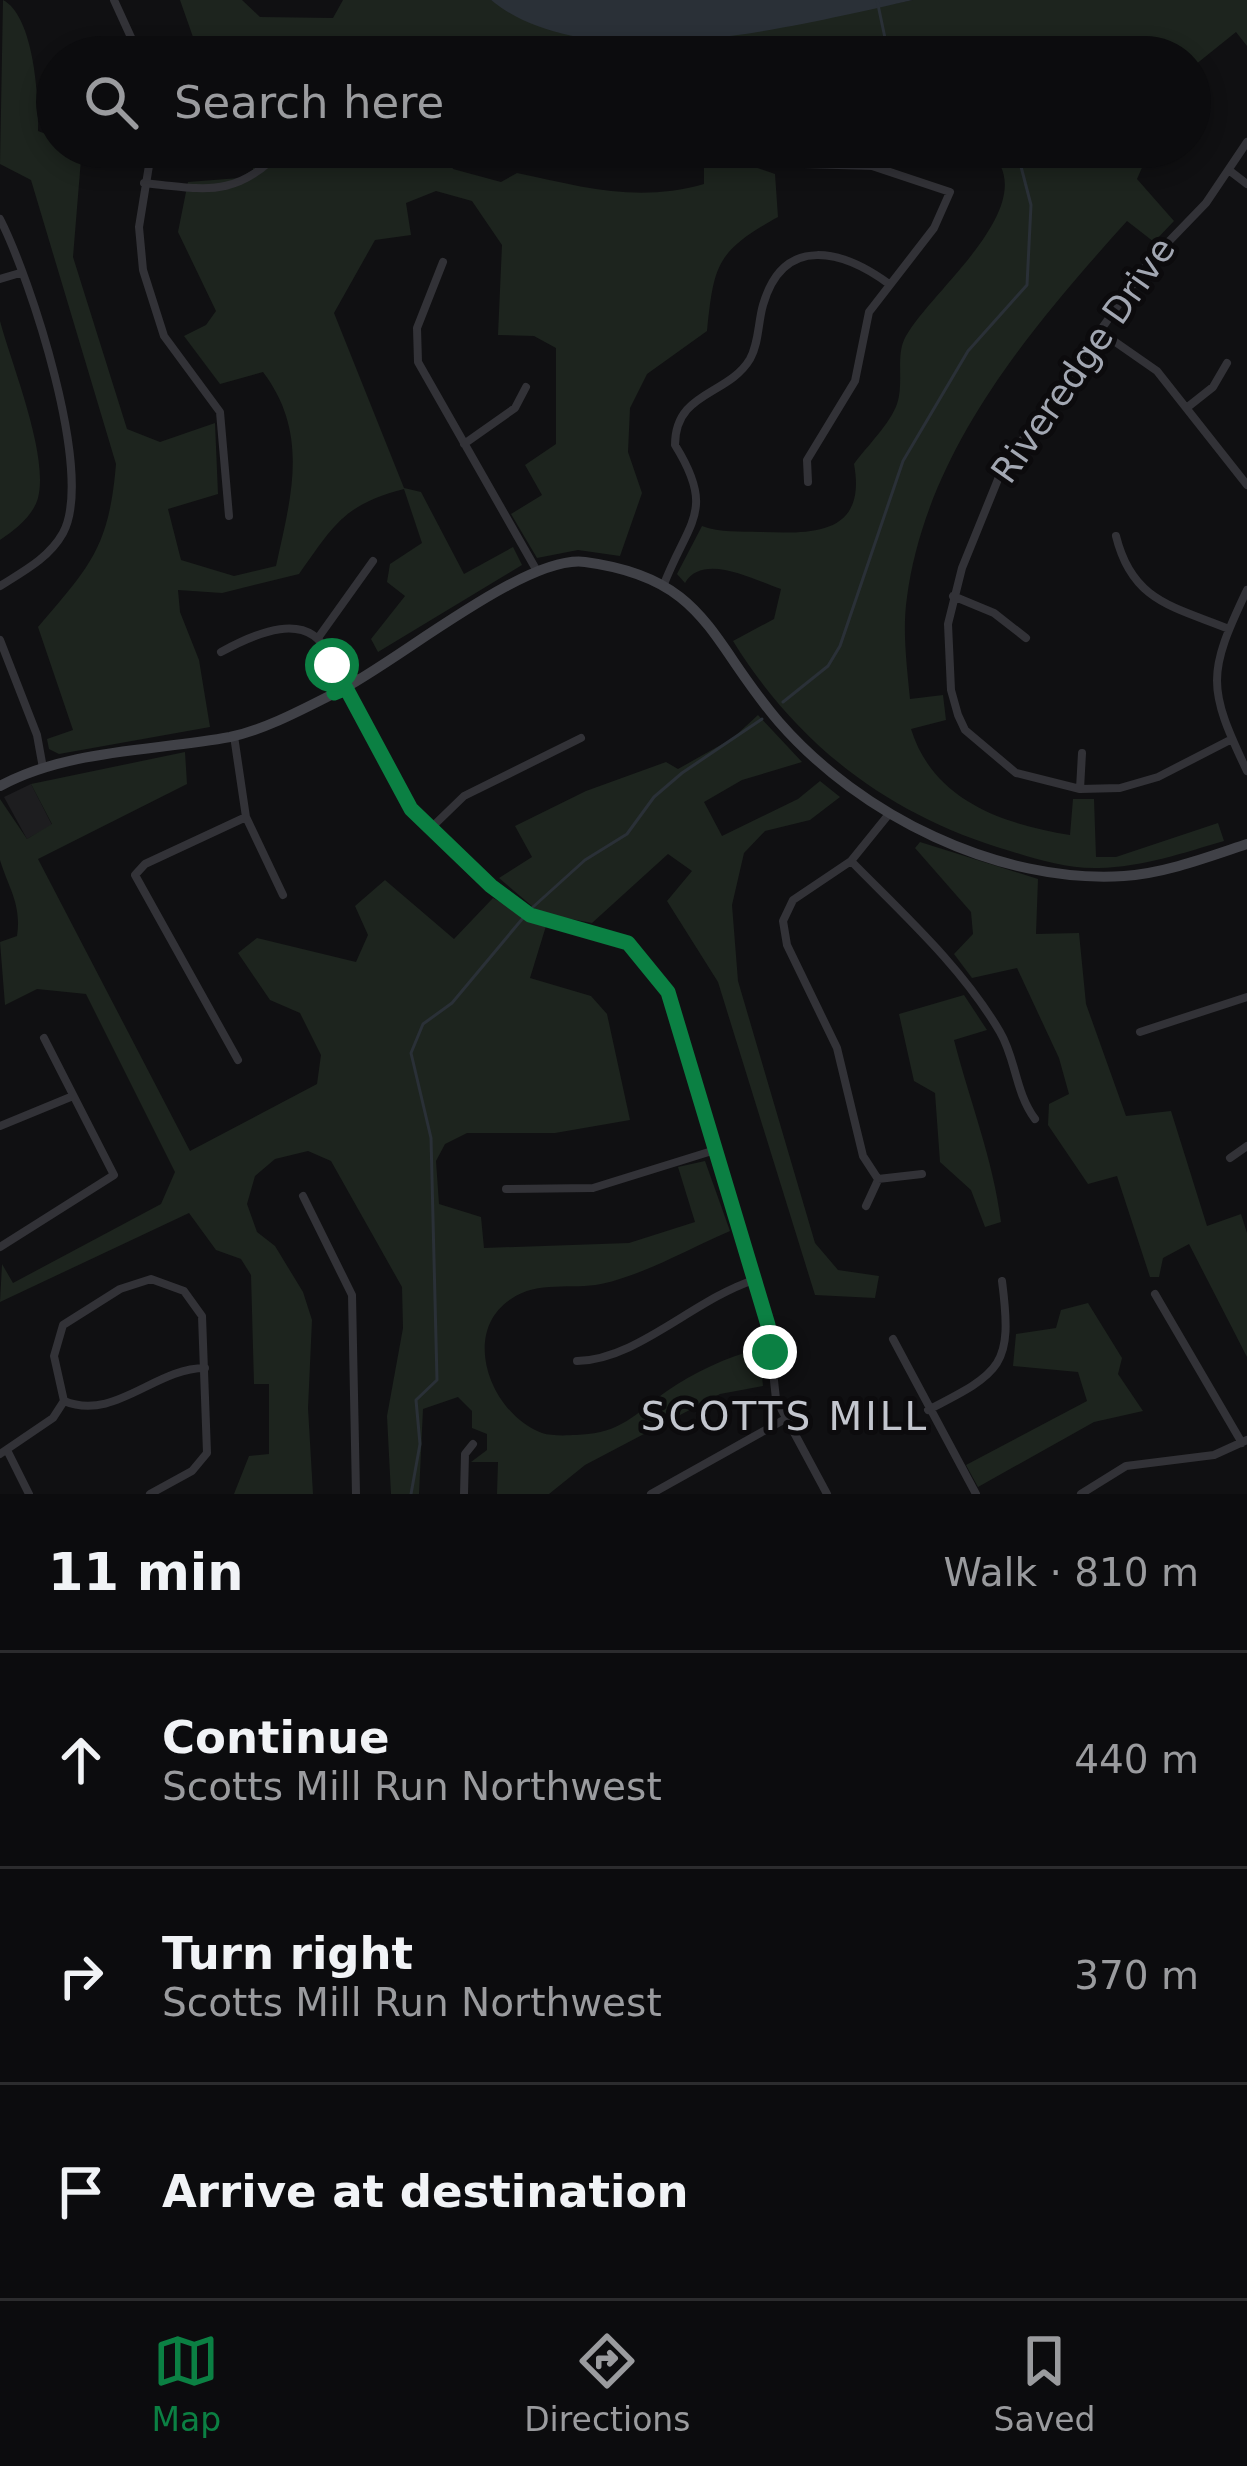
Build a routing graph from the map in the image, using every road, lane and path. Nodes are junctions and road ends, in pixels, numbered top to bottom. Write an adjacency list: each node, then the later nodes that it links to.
1 (114, 0): 2 (street)
2 (130, 36)
3 (1247, 142): 7 (street, Riveredge Drive)
4 (147, 168): 8 (street)
5 (264, 168): 8 (street)
6 (878, 168): 14 (street)
7 (1230, 171): 9 (street); 15 (street, Riveredge Drive)
8 (144, 183): 22 (street)
9 (1247, 184)
10 (0, 219): 12 (street)
11 (443, 262): 19 (street)
12 (20, 273): 13 (street); 27 (street)
13 (0, 280)
14 (889, 284): 20 (street); 26 (street)
15 (1100, 332): 18 (street); 29 (street, Riveredge Drive)
16 (1227, 363): 18 (street)
17 (526, 387): 19 (street)
18 (1189, 406): 21 (street)
19 (464, 444): 25 (street)
20 (808, 482)
21 (1247, 485)
22 (230, 516)
23 (1116, 536): 30 (street)
24 (373, 561): 31 (street)
25 (537, 571): 26 (street); 36 (street)
26 (664, 584): 46 (street)
27 (0, 586)
28 (1247, 590): 30 (street)
29 (952, 596): 32 (street); 45 (street, Riveredge Drive)
30 (1229, 629): 40 (street)
31 (318, 638): 34 (street); 35 (street)
32 (1026, 638)
33 (0, 640): 42 (street)
34 (221, 652)
35 (331, 658): 36 (street); 37 (street)
36 (359, 679): 37 (street)
37 (340, 690): 38 (street); 48 (street)
38 (234, 736): 42 (street); 47 (street)
39 (580, 738): 48 (street)
40 (1232, 739): 43 (street); 45 (street, Riveredge Drive)
41 (1082, 753): 45 (street)
42 (43, 768): 44 (street)
43 (1247, 771)
44 (0, 786)
45 (1080, 789)
46 (889, 814): 49 (street); 50 (street)
47 (246, 817): 51 (street); 55 (street)
48 (430, 828): 60 (street)
49 (1247, 844)
50 (851, 861): 57 (street); 63 (street)
51 (283, 895)
52 (1247, 997): 53 (street)
53 (1140, 1032)
54 (44, 1038): 56 (street)
55 (238, 1060)
56 (73, 1096): 58 (street); 67 (street)
57 (1035, 1118)
58 (0, 1126)
59 (1247, 1146): 61 (street)
60 (712, 1150): 64 (street); 68 (street)
61 (1231, 1158)
62 (922, 1174): 63 (street)
63 (878, 1180): 66 (street)
64 (506, 1189)
65 (304, 1196): 82 (street)
66 (866, 1206)
67 (0, 1246)
68 (754, 1280): 72 (street); 76 (street)
69 (1002, 1281): 75 (street)
70 (1155, 1294): 77 (street)
71 (893, 1339): 75 (street)
72 (577, 1361)
73 (205, 1368): 74 (street); 74 (street); 81 (street)
74 (64, 1401): 79 (street)
75 (928, 1410): 86 (street)
76 (787, 1418): 84 (street); 85 (street)
77 (1245, 1442): 87 (street)
78 (473, 1444): 83 (street)
79 (3, 1452): 80 (street)
80 (28, 1494)
81 (150, 1494)
82 (356, 1494)
83 (464, 1494)
84 (651, 1494)
85 (827, 1494)
86 (976, 1494)
87 (1081, 1494)

